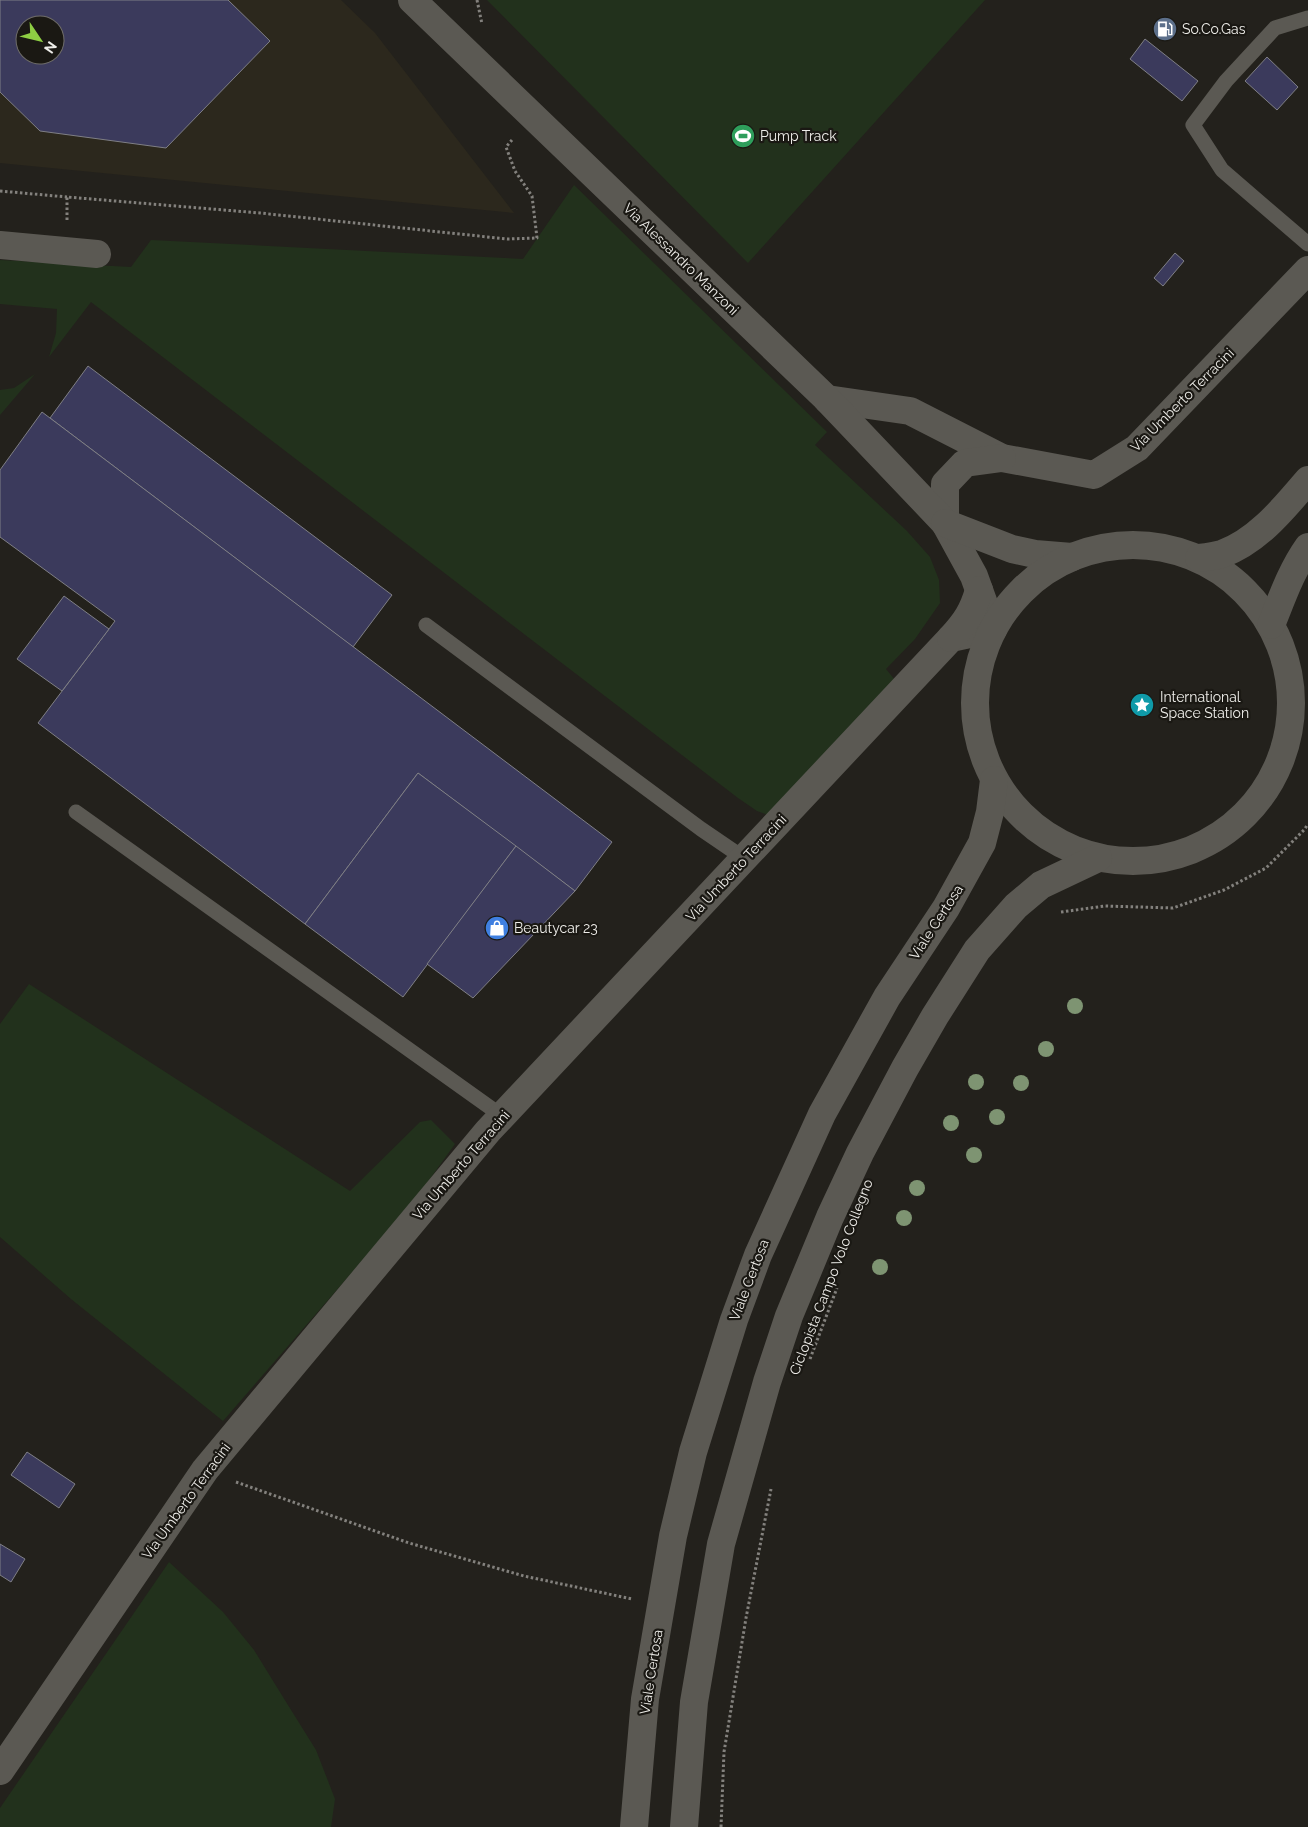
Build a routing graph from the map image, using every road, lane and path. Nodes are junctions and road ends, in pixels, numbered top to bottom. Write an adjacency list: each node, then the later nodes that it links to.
1 (412, 0): 3 (main road, Via Alessandro Manzoni)
2 (1308, 18): 7 (lane)
3 (536, 119): 5 (path); 11 (main road, Via Alessandro Manzoni)
4 (0, 191): 5 (path)
5 (67, 198): 8 (path)
6 (0, 244): 8 (main road)
7 (1308, 244)
8 (66, 251): 9 (main road)
9 (97, 254)
10 (1308, 270): 12 (main road, Via Umberto Terracini)
11 (827, 399): 12 (main road, Via Umberto Terracini); 14 (main road, Via Alessandro Manzoni)
12 (1002, 458): 14 (main road, Via Umberto Terracini)
13 (1308, 480): 17 (main road)
14 (945, 523): 16 (main road, Via Alessandro Manzoni); 18 (main road, Via Alessandro Manzoni)
15 (1308, 547): 20 (main road)
16 (1072, 557): 17 (main road); 21 (main road)
17 (1199, 558): 20 (main road)
18 (979, 590): 21 (main road, Via Alessandro Manzoni); 22 (main road, Via Umberto Terracini)
19 (426, 625): 27 (lane)
20 (1271, 625): 26 (main road)
21 (993, 629): 22 (main road); 23 (main road)
22 (951, 638): 27 (main road, Via Umberto Terracini)
23 (994, 780): 26 (main road); 36 (main road, Viale Certosa)
24 (76, 812): 29 (lane)
25 (1308, 824): 28 (path)
26 (1098, 858): 37 (main road)
27 (745, 859): 29 (main road, Via Umberto Terracini)
28 (1058, 912)
29 (502, 1116): 35 (main road, Via Umberto Terracini)
30 (838, 1286): 31 (path, Ciclopista Campo Volo Collegno)
31 (807, 1366)
32 (233, 1480): 34 (path)
33 (773, 1485): 38 (path)
34 (631, 1598)
35 (0, 1771)
36 (634, 1827)
37 (684, 1827)
38 (721, 1827)

